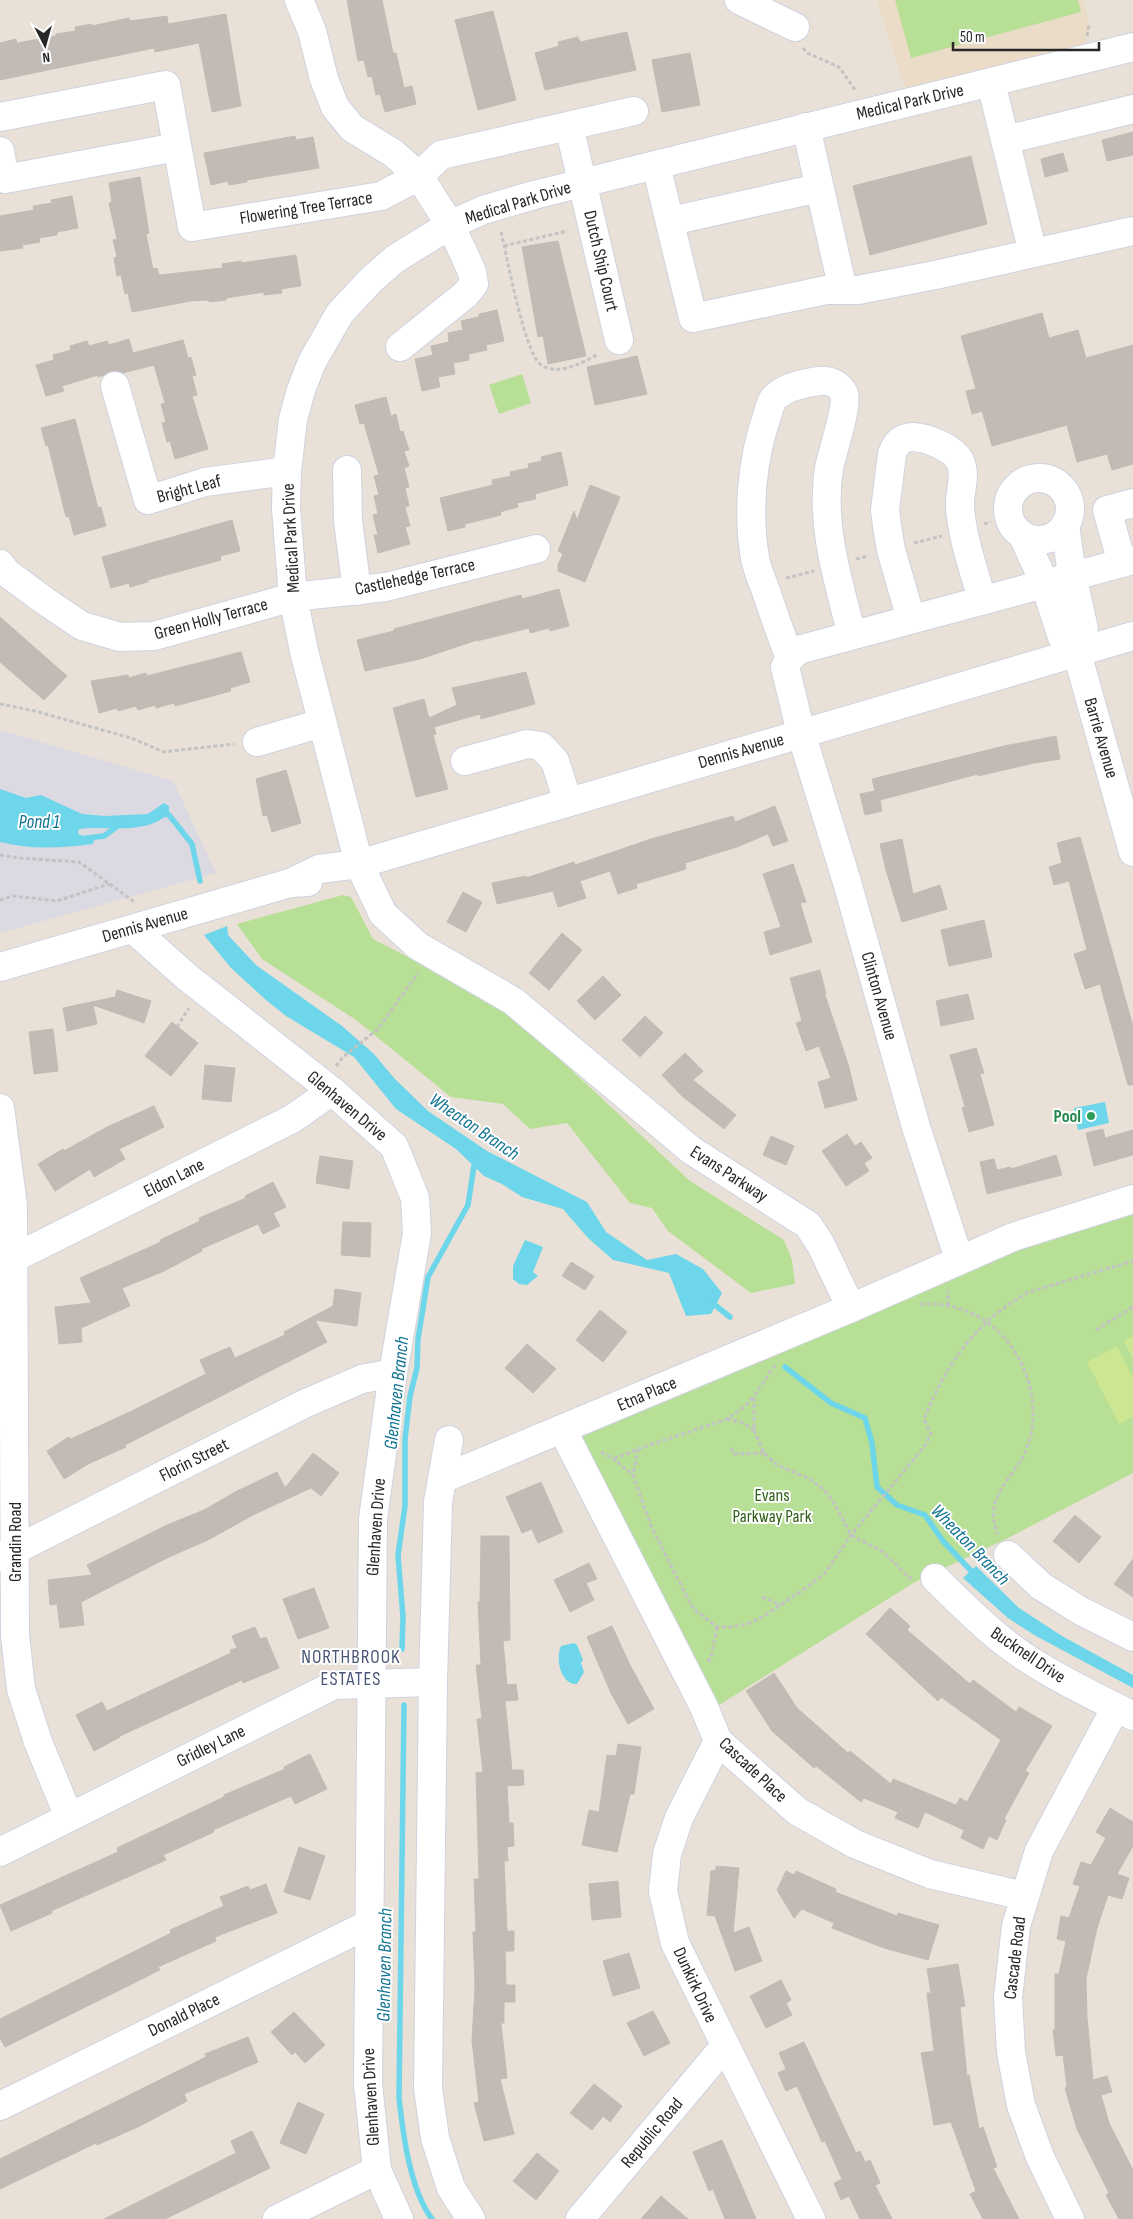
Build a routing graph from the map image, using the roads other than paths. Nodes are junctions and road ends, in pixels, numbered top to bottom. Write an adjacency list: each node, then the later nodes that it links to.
1 (299, 0): 15 (street)
2 (739, 0): 3 (street)
3 (790, 25)
4 (1133, 47): 5 (street, Medical Park Drive)
5 (991, 83): 10 (street, Medical Park Drive); 11 (street)
6 (1133, 109): 11 (street)
7 (634, 111): 9 (street, Flowering Tree Terrace)
8 (0, 117): 12 (street, Flowering Tree Terrace)
9 (569, 126): 15 (street, Flowering Tree Terrace); 16 (street, Dutch Ship Court)
10 (806, 127): 14 (street, Medical Park Drive); 17 (street)
11 (1005, 140): 21 (street)
12 (177, 147): 13 (street); 15 (street, Flowering Tree Terrace)
13 (0, 151)
14 (656, 165): 16 (street, Medical Park Drive); 18 (street)
15 (419, 176): 19 (street)
16 (583, 183): 19 (street, Medical Park Drive); 24 (street, Dutch Ship Court)
17 (819, 188): 18 (street); 22 (street)
18 (671, 221): 22 (street)
19 (450, 225): 23 (street); 27 (street, Medical Park Drive)
20 (1133, 231): 21 (street)
21 (1033, 253): 22 (street)
22 (843, 290)
23 (400, 347)
24 (608, 347)
25 (115, 386): 27 (street, Bright Leaf)
26 (347, 470): 36 (street)
27 (287, 471): 37 (street, Medical Park Drive)
28 (1133, 503): 32 (street)
29 (1066, 525): 30 (street); 30 (street); 34 (street)
30 (1023, 536): 35 (street)
31 (536, 548): 36 (street, Castlehedge Terrace)
32 (1127, 562): 34 (street)
33 (0, 564): 37 (street, Green Holly Terrace)
34 (1072, 575): 35 (street); 42 (street)
35 (1044, 582): 38 (street); 42 (street)
36 (357, 591): 37 (street, Castlehedge Terrace)
37 (293, 597): 44 (street, Medical Park Drive)
38 (982, 600): 39 (street); 39 (street)
39 (911, 619): 40 (street)
40 (852, 636): 43 (street); 43 (street)
41 (1133, 636): 42 (street, Dennis Avenue)
42 (1077, 653): 45 (street, Dennis Avenue); 49 (street, Barrie Avenue)
43 (790, 658): 45 (street, Clinton Avenue)
44 (322, 723): 46 (street); 50 (street, Medical Park Drive)
45 (801, 734): 48 (street, Dennis Avenue); 57 (street, Clinton Avenue)
46 (257, 742)
47 (465, 761): 48 (street)
48 (568, 802): 50 (street, Dennis Avenue)
49 (1133, 852)
50 (354, 864): 51 (street, Dennis Avenue); 58 (street, Evans Parkway)
51 (135, 916): 52 (street, Dennis Avenue); 53 (street, Glenhaven Drive)
52 (0, 967)
53 (332, 1092): 56 (street, Eldon Lane); 59 (street, Glenhaven Drive)
54 (0, 1108): 56 (street, Grandin Road)
55 (1133, 1199): 57 (street)
56 (12, 1259): 63 (street, Grandin Road)
57 (959, 1259): 58 (street)
58 (851, 1308): 60 (street, Etna Place)
59 (393, 1374): 63 (street, Florin Street); 68 (street, Glenhaven Drive)
60 (562, 1429): 62 (street, Etna Place); 70 (street, Cascade Place)
61 (449, 1440): 62 (street)
62 (442, 1479): 67 (street)
63 (8, 1554): 71 (street, Grandin Road)
64 (1008, 1555): 66 (street)
65 (925, 1580): 69 (street, Bucknell Drive)
66 (1133, 1637)
67 (433, 1682): 68 (street, Gridley Lane); 80 (street)
68 (372, 1684): 71 (street, Gridley Lane); 74 (street, Glenhaven Drive)
69 (1124, 1711): 73 (street, Cascade Road)
70 (718, 1741): 73 (street, Cascade Place); 75 (street, Dunkirk Drive)
71 (69, 1817): 72 (street, Gridley Lane)
72 (0, 1852)
73 (1024, 1896): 83 (street, Cascade Road)
74 (368, 1924): 76 (street, Donald Place); 77 (street, Glenhaven Drive)
75 (724, 2047): 81 (street, Republic Road); 82 (street, Dunkirk Drive)
76 (0, 2106)
77 (376, 2170): 78 (street); 79 (street, Glenhaven Drive)
78 (277, 2219)
79 (399, 2219)
80 (471, 2219)
81 (580, 2219)
82 (810, 2219)
83 (1070, 2219)

